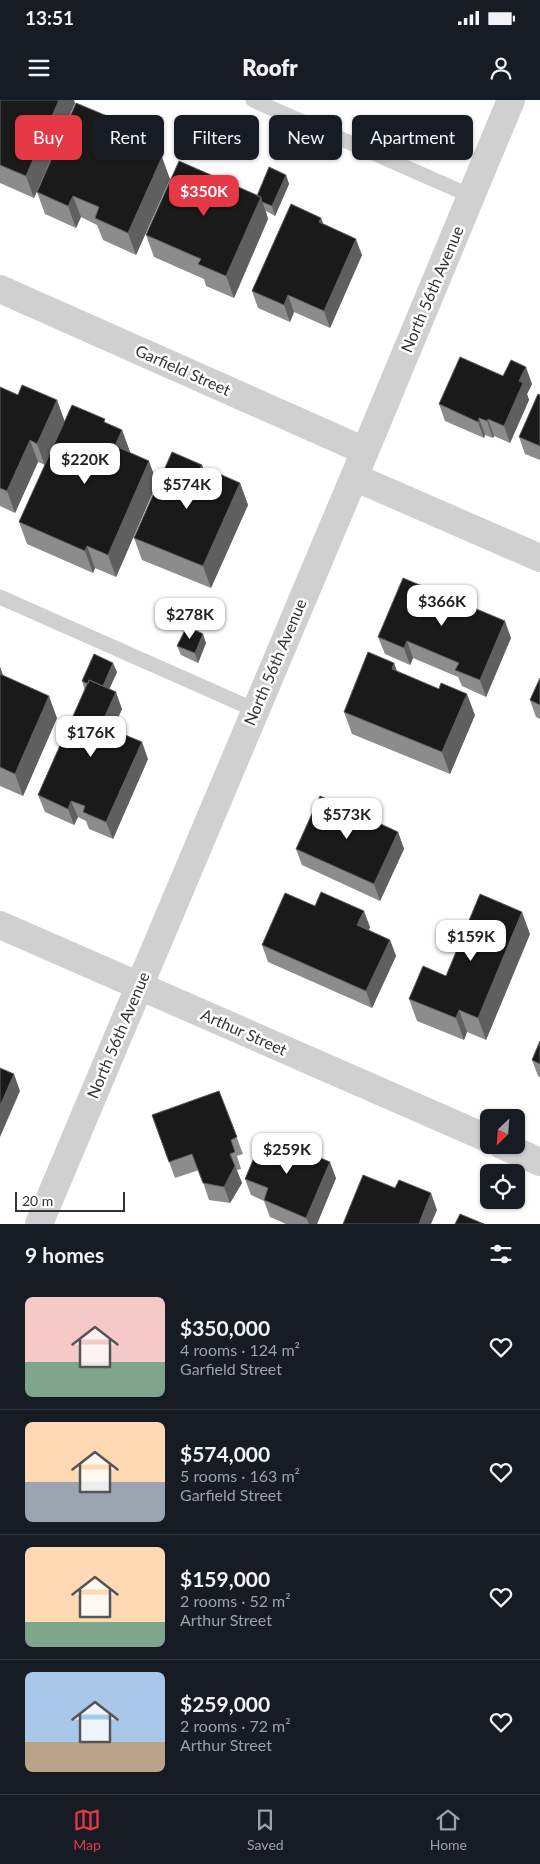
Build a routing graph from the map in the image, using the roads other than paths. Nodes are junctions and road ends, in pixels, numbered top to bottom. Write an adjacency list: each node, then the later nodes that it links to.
1 (253, 100): 3 (lane)
2 (511, 100): 3 (street, North 56th Avenue)
3 (471, 196): 5 (street, North 56th Avenue)
4 (0, 289): 5 (street, Garfield Street)
5 (365, 451): 6 (street, North 56th Avenue)
6 (354, 477): 7 (street); 9 (street, North 56th Avenue)
7 (540, 558)
8 (0, 597): 9 (lane)
9 (255, 710): 11 (street, North 56th Avenue)
10 (0, 925): 11 (street, Arthur Street)
11 (138, 986): 12 (street, Arthur Street); 15 (street, North 56th Avenue)
12 (480, 1135)
13 (522, 1154): 14 (street)
14 (540, 1162)
15 (39, 1224)

